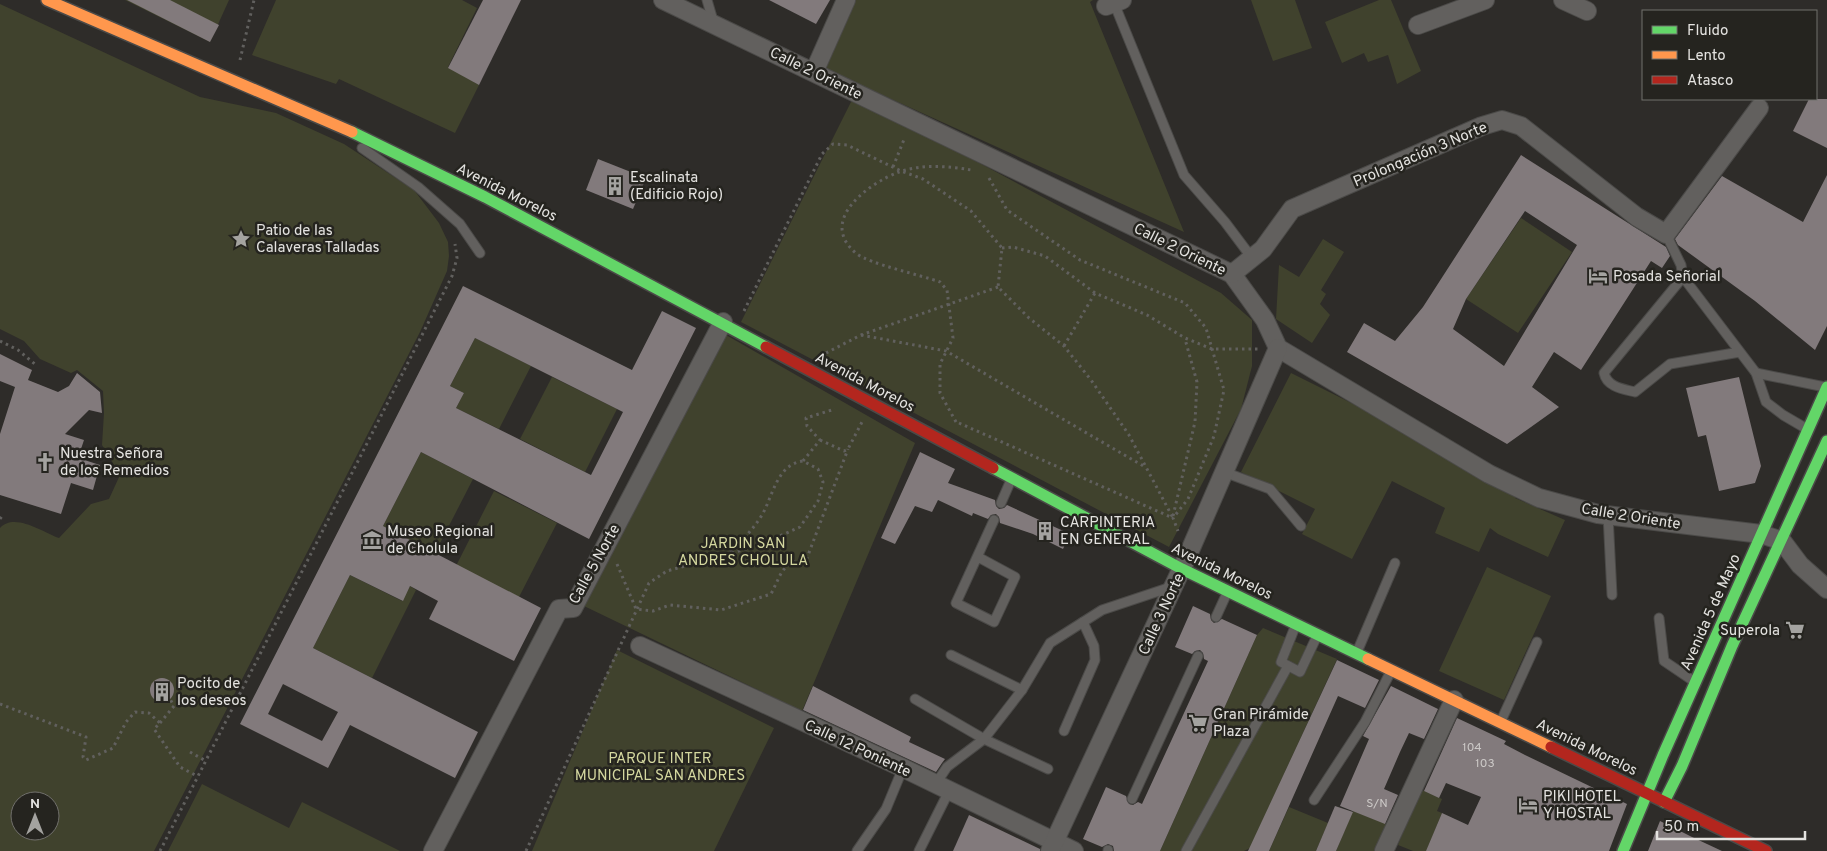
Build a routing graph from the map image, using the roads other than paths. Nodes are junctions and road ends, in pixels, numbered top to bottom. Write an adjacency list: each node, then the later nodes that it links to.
1 (47, 0): 13 (main road, Avenida Morelos)
2 (663, 0): 9 (street, Calle 2 Oriente)
3 (707, 0): 9 (lane)
4 (846, 0): 11 (street)
5 (1485, 0): 10 (street)
6 (1563, 0): 8 (street)
7 (1114, 3): 16 (lane)
8 (1587, 11)
9 (714, 24): 11 (street, Calle 2 Oriente)
10 (1418, 25)
11 (814, 72): 17 (street, Calle 2 Oriente)
12 (1759, 108): 14 (street)
13 (305, 110): 15 (lane); 19 (main road, Avenida Morelos)
14 (1666, 234): 16 (street, Prolongación 3 Norte); 18 (lane)
15 (480, 253)
16 (1252, 258): 17 (street, Prolongación 3 Norte)
17 (1232, 274): 20 (street, Calle 2 Oriente)
18 (1683, 277): 21 (lane); 21 (lane)
19 (729, 326): 27 (main road, Avenida Morelos); 68 (street, Calle 5 Norte)
20 (1278, 348): 26 (street, Calle 3 Norte); 29 (street, Calle 2 Oriente)
21 (1740, 352): 22 (lane)
22 (1756, 373): 23 (lane); 24 (lane)
23 (1827, 387): 24 (main road, Avenida 5 de Mayo)
24 (1808, 430): 32 (main road, Avenida 5 de Mayo)
25 (1827, 441): 33 (main road)
26 (1224, 472): 31 (lane); 35 (street, Calle 3 Norte)
27 (1012, 478): 28 (lane); 35 (main road, Avenida Morelos)
28 (1001, 503)
29 (1608, 515): 32 (street, Calle 2 Oriente); 40 (lane)
30 (994, 520): 34 (lane)
31 (1301, 526)
32 (1761, 534): 33 (street, Calle 2 Oriente); 53 (main road, Avenida 5 de Mayo)
33 (1782, 541): 38 (street); 66 (main road)
34 (978, 557): 34 (lane)
35 (1185, 562): 37 (street, Calle 3 Norte); 39 (main road, Avenida Morelos)
36 (1394, 563): 48 (lane)
37 (1174, 586): 43 (lane); 67 (street, Calle 3 Norte)
38 (1825, 588)
39 (1228, 591): 41 (lane); 44 (main road, Avenida Morelos)
40 (1612, 595)
41 (1216, 617)
42 (1659, 618): 53 (lane)
43 (1083, 622): 54 (lane); 58 (lane)
44 (1296, 624): 45 (main road, Avenida Morelos); 51 (lane)
45 (1318, 634): 48 (main road, Avenida Morelos); 51 (lane)
46 (1537, 642): 57 (lane)
47 (640, 646): 60 (street, Calle 12 Poniente)
48 (1357, 653): 52 (main road, Avenida Morelos)
49 (951, 655): 54 (lane)
50 (1198, 656): 64 (lane)
51 (1288, 666): 72 (lane)
52 (1392, 670): 56 (main road, Avenida Morelos); 65 (lane)
53 (1695, 682): 63 (main road, Avenida 5 de Mayo)
54 (1022, 690): 59 (lane)
55 (915, 698): 59 (lane)
56 (1454, 700): 57 (main road, Avenida Morelos); 73 (street)
57 (1500, 722): 63 (main road, Avenida Morelos)
58 (1064, 732)
59 (984, 739): 61 (lane); 62 (lane)
60 (903, 768): 62 (street, Calle 12 Poniente); 69 (lane)
61 (1048, 769)
62 (942, 788): 67 (street, Calle 12 Poniente); 70 (lane)
63 (1648, 794): 66 (main road, Avenida Morelos); 74 (main road, Avenida 5 de Mayo)
64 (1132, 799)
65 (1314, 800)
66 (1664, 802): 75 (main road, Avenida Morelos)
67 (1052, 846): 71 (street, Calle 12 Poniente)
68 (434, 851)
69 (857, 851)
70 (919, 851)
71 (1074, 851)
72 (1186, 851)
73 (1384, 851)
74 (1623, 851)
75 (1766, 851)

